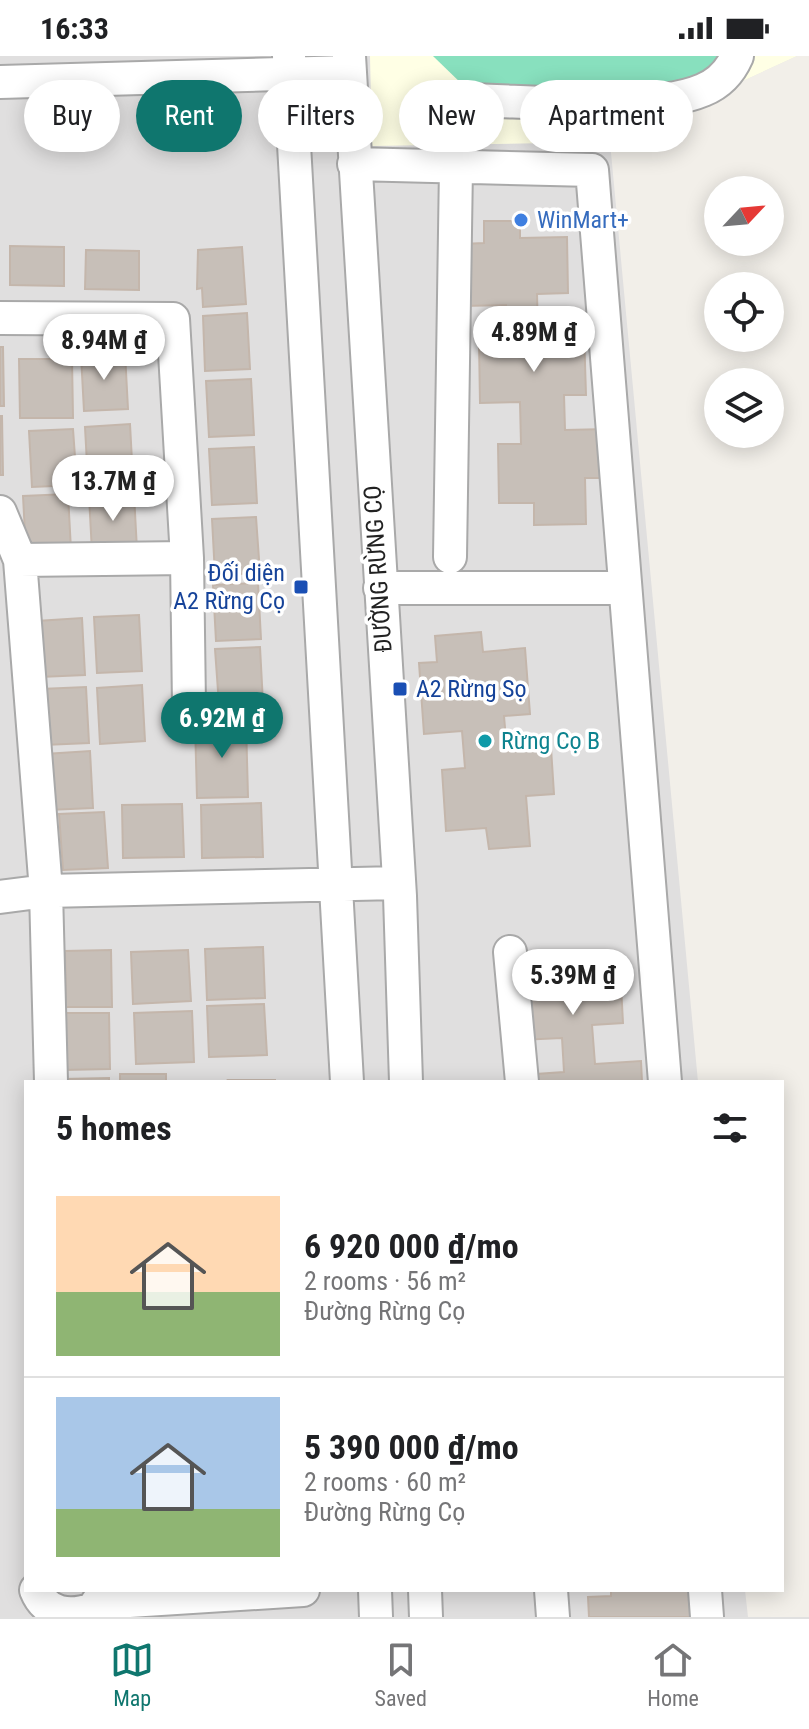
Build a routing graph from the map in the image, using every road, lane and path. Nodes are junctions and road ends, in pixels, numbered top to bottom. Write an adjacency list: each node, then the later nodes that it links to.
1 (737, 56): 6 (street)
2 (290, 64): 3 (street); 4 (street); 17 (street)
3 (349, 64): 7 (street, ĐƯỜNG RỪNG CỌ)
4 (106, 67): 5 (street)
5 (0, 82)
6 (504, 100)
7 (354, 164): 8 (street); 14 (street, ĐƯỜNG RỪNG CỌ)
8 (456, 167): 11 (street); 15 (street)
9 (0, 318): 12 (street)
10 (0, 512): 13 (street)
11 (450, 557)
12 (187, 558): 13 (street); 16 (street)
13 (20, 560): 19 (street)
14 (380, 588): 15 (street); 18 (street, ĐƯỜNG RỪNG CỌ)
15 (625, 588): 26 (street)
16 (189, 706)
17 (335, 882): 18 (street); 19 (street); 23 (street)
18 (399, 883): 24 (street, ĐƯỜNG RỪNG CỌ)
19 (46, 891): 20 (street); 22 (street)
20 (0, 897)
21 (510, 952): 25 (street)
22 (51, 1080)
23 (347, 1080)
24 (406, 1080)
25 (522, 1080)
26 (665, 1080)
27 (37, 1592): 33 (street)
28 (271, 1592): 33 (street)
29 (375, 1592): 34 (street)
30 (425, 1592): 35 (street)
31 (551, 1592): 36 (street)
32 (705, 1592): 37 (street)
33 (82, 1608)
34 (376, 1617)
35 (426, 1617)
36 (553, 1617)
37 (707, 1617)

